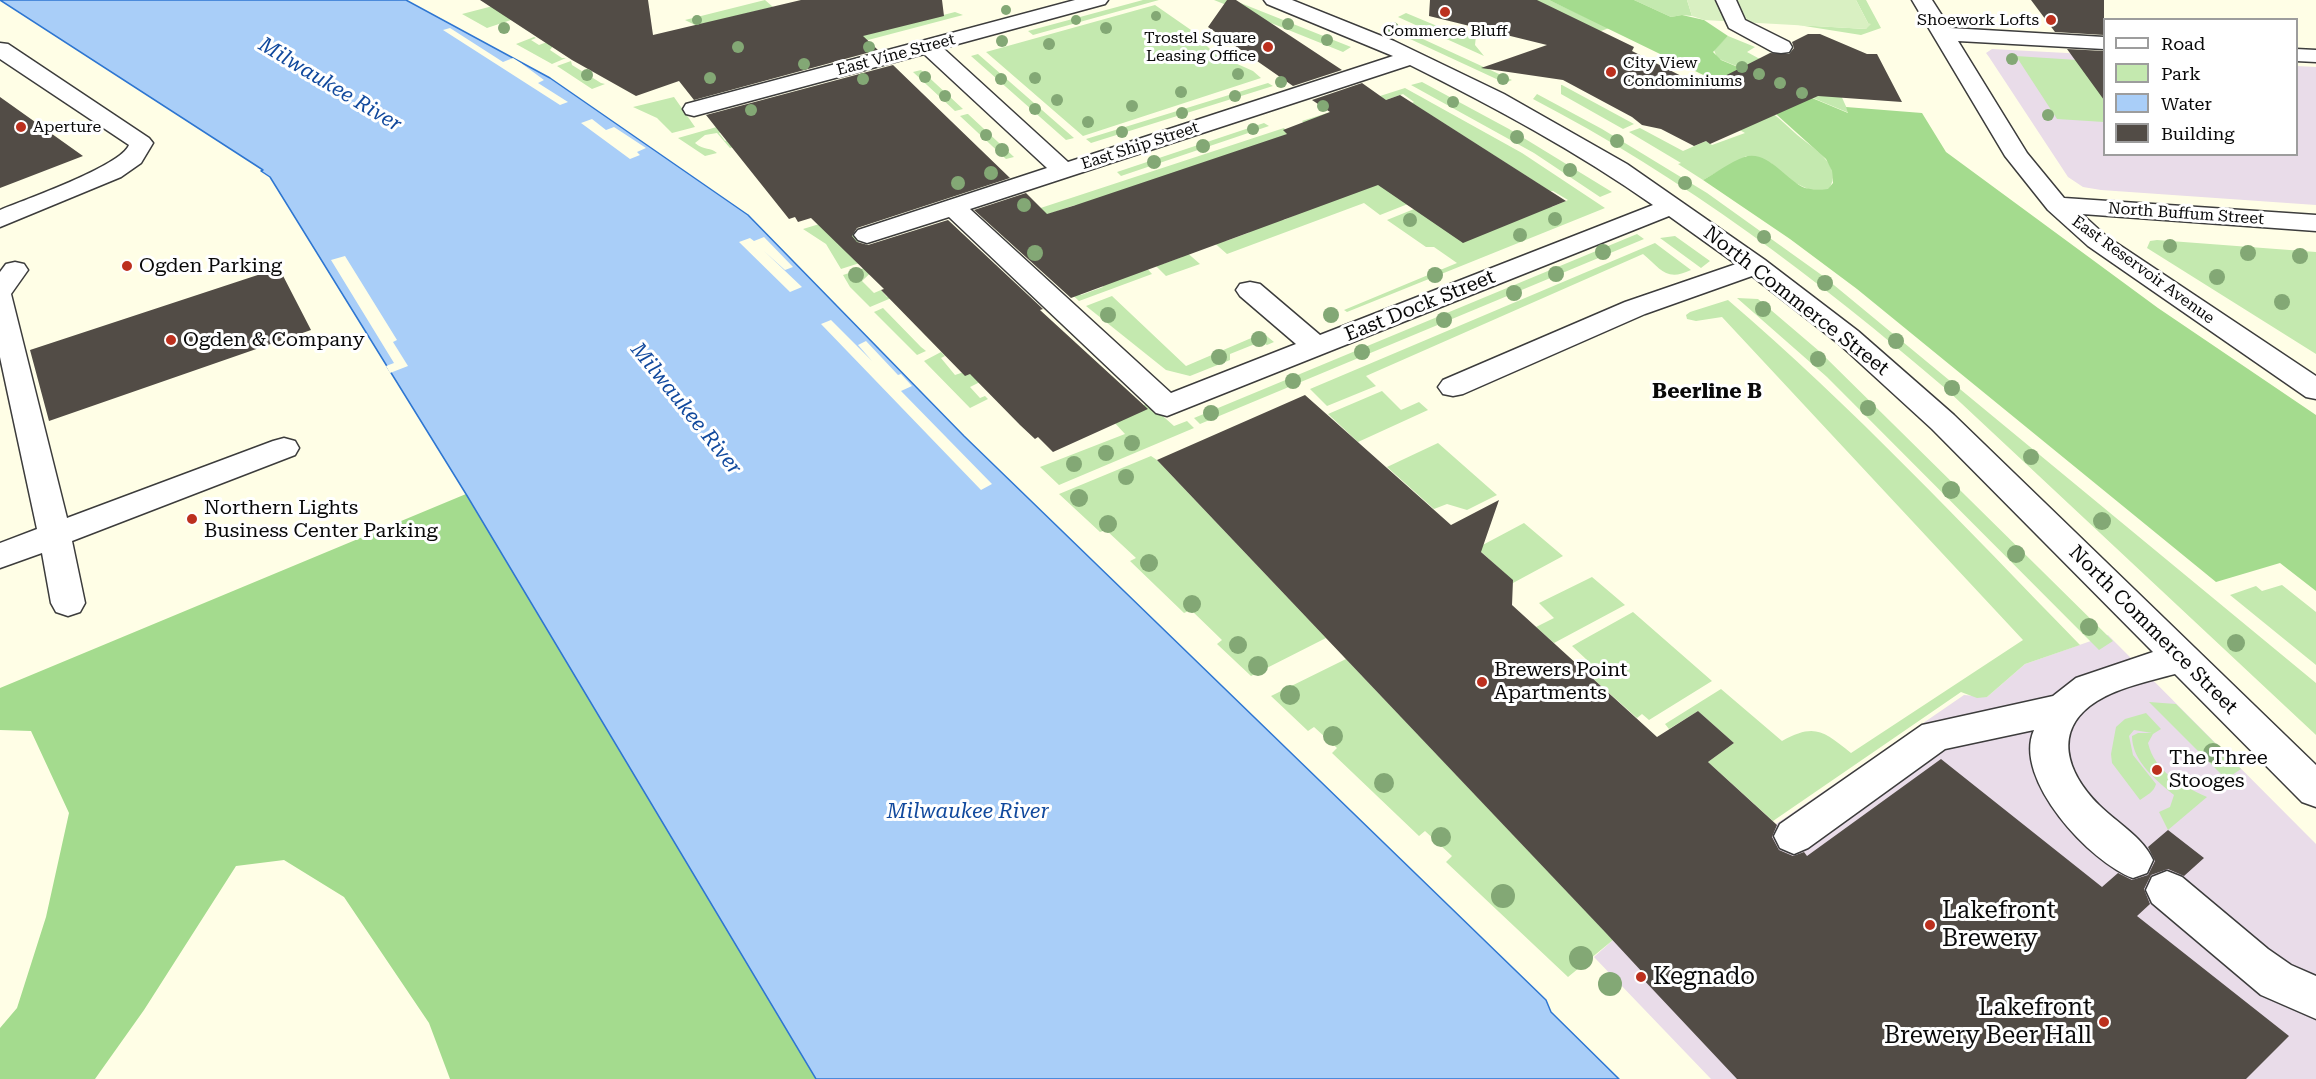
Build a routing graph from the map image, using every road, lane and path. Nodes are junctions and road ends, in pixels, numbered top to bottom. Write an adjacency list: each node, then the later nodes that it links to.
1 (1098, 0): 7 (street, East Vine Street)
2 (1274, 0): 12 (street, North Commerce Street)
3 (1726, 0): 8 (street)
4 (1922, 0): 5 (street, East Reservoir Avenue)
5 (1942, 34): 6 (street); 15 (street, East Reservoir Avenue)
6 (2103, 44)
7 (928, 46): 13 (street, East Vine Street); 14 (street)
8 (1781, 47)
9 (0, 50): 18 (street)
10 (2298, 55): 11 (street)
11 (2316, 56)
12 (1413, 57): 14 (street, East Ship Street); 16 (street, North Commerce Street)
13 (694, 109)
14 (1064, 171): 17 (street, East Ship Street)
15 (2057, 205): 19 (street, North Buffum Street); 26 (street, East Reservoir Avenue)
16 (1672, 206): 21 (street, North Commerce Street); 24 (street, East Dock Street)
17 (953, 207): 20 (street, East Ship Street); 24 (street, East Dock Street)
18 (0, 219)
19 (2316, 223)
20 (867, 235)
21 (1756, 266): 25 (street); 31 (street, North Commerce Street)
22 (1250, 290): 24 (street)
23 (0, 297): 28 (street)
24 (1316, 347)
25 (1454, 387)
26 (2316, 390)
27 (284, 448): 28 (street)
28 (54, 535): 29 (street); 30 (street)
29 (0, 556)
30 (68, 603)
31 (2181, 658): 32 (street); 33 (street, North Commerce Street)
32 (2063, 709): 34 (street); 35 (street)
33 (2316, 789)
34 (1794, 836)
35 (2133, 860)
36 (2167, 890): 37 (street)
37 (2316, 998)

